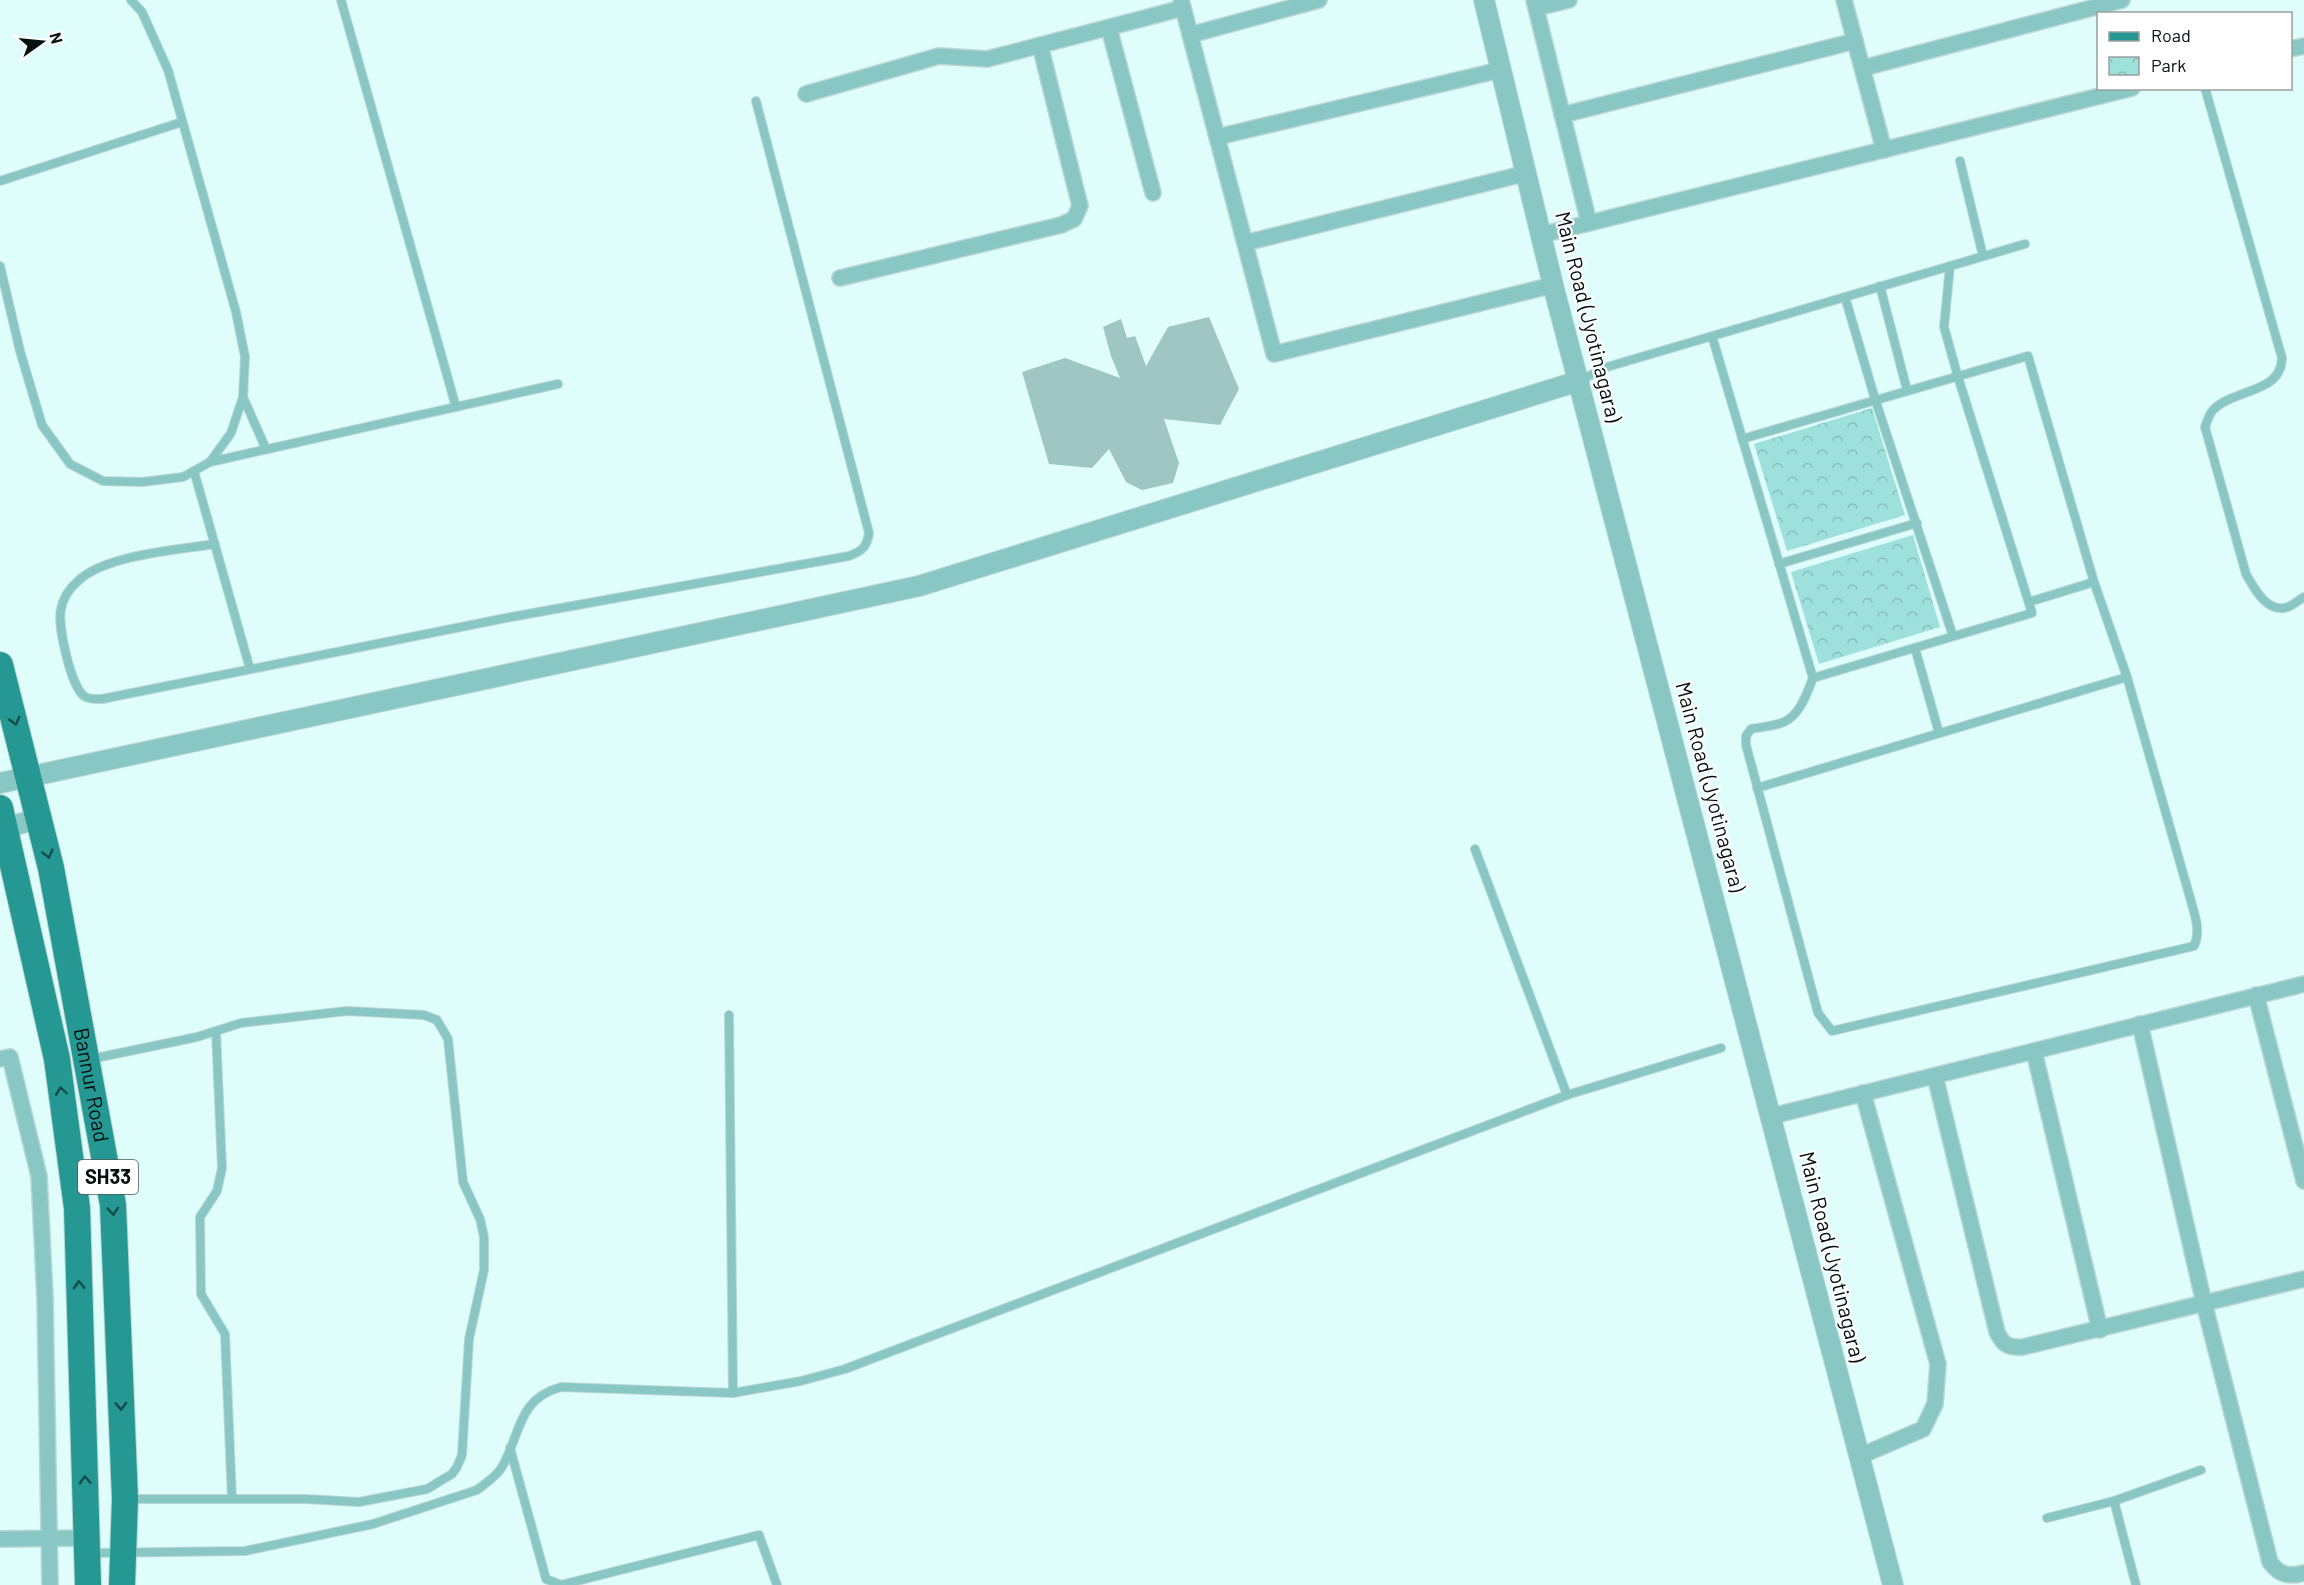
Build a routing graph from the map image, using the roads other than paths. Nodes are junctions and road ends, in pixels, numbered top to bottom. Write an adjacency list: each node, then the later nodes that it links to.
1 (131, 0): 21 (lane)
2 (341, 0): 46 (lane)
3 (1319, 0): 11 (street)
4 (1484, 0): 15 (street, Main Road (Jyotinagara))
5 (1569, 0): 9 (street)
6 (1844, 0): 12 (street)
7 (2122, 0): 14 (street)
8 (1182, 4): 10 (street); 11 (street)
9 (1535, 4): 20 (street)
10 (1109, 28): 13 (street); 27 (street)
11 (1190, 35): 22 (street)
12 (1855, 41): 14 (street); 20 (street)
13 (1040, 45): 18 (street); 35 (street)
14 (1863, 68): 23 (street)
15 (1500, 70): 22 (street); 25 (street, Main Road (Jyotinagara))
16 (2124, 90): 23 (street)
17 (2206, 90): 55 (lane)
18 (806, 94)
19 (756, 100): 60 (lane)
20 (1562, 115): 28 (street)
21 (182, 122): 26 (lane); 44 (lane)
22 (1217, 137): 30 (street)
23 (1884, 150): 28 (street)
24 (1960, 161): 32 (lane)
25 (1527, 173): 29 (street, Main Road (Jyotinagara)); 30 (street)
26 (0, 181)
27 (1153, 193)
28 (1589, 223): 29 (street)
29 (1541, 235): 36 (street, Main Road (Jyotinagara))
30 (1245, 243): 36 (street)
31 (2025, 244): 32 (lane)
32 (1983, 256): 34 (lane)
33 (0, 266): 50 (lane)
34 (1950, 266): 37 (lane); 40 (lane)
35 (840, 278)
36 (1553, 285): 41 (street, Main Road (Jyotinagara))
37 (1880, 286): 38 (lane); 43 (lane)
38 (1845, 297): 39 (lane); 45 (lane)
39 (1712, 336): 41 (lane); 47 (lane)
40 (1958, 377): 43 (lane); 54 (lane); 56 (lane)
41 (1580, 381): 64 (street); 82 (street, Main Road (Jyotinagara))
42 (558, 384): 46 (lane)
43 (1907, 390): 45 (lane)
44 (243, 397): 48 (lane); 49 (lane)
45 (1875, 399): 47 (lane); 51 (lane)
46 (456, 406): 48 (lane)
47 (1742, 439): 53 (lane)
48 (266, 449): 49 (lane)
49 (210, 462): 50 (lane)
50 (194, 471): 52 (lane)
51 (1917, 523): 53 (lane); 57 (lane)
52 (214, 544): 60 (lane); 60 (lane)
53 (1779, 564): 62 (lane)
54 (2094, 582): 56 (lane); 61 (lane)
55 (2304, 597)
56 (2029, 602): 57 (lane)
57 (1953, 636): 58 (lane)
58 (1915, 648): 62 (lane); 63 (lane)
59 (0, 665): 64 (main road, Bannur Road / SH33, one-way to 64)
60 (250, 669)
61 (2127, 677): 63 (lane); 66 (lane)
62 (1813, 678): 66 (lane)
63 (1939, 734): 66 (lane)
64 (29, 777): 65 (street); 67 (main road, Bannur Road / SH33)
65 (0, 783)
66 (1757, 788)
67 (39, 818): 68 (street); 78 (main road, Bannur Road / SH33, one-way to 78)
68 (2, 822): 97 (main road, one-way to 68)
69 (1475, 849): 81 (lane)
70 (2304, 984): 71 (street)
71 (2256, 995): 73 (street); 83 (street)
72 (729, 1015): 87 (lane)
73 (2140, 1024): 76 (street); 85 (street)
74 (216, 1032): 78 (lane); 92 (lane); 92 (lane)
75 (1721, 1048): 81 (lane)
76 (2034, 1051): 79 (street); 86 (street)
77 (5, 1058): 96 (street)
78 (86, 1060): 91 (main road, Bannur Road / SH33, one-way to 91)
79 (1935, 1076): 80 (street); 86 (street)
80 (1863, 1094): 82 (street); 89 (street)
81 (1567, 1095): 87 (lane)
82 (1772, 1116): 89 (street, Main Road (Jyotinagara))
83 (2304, 1182)
84 (2304, 1279): 85 (street)
85 (2204, 1303): 86 (street); 99 (street)
86 (2100, 1330)
87 (733, 1393): 88 (lane)
88 (510, 1448): 98 (lane); 103 (lane)
89 (1858, 1457): 105 (street, Main Road (Jyotinagara))
90 (2201, 1470): 93 (lane)
91 (125, 1499): 92 (lane); 98 (main road, Bannur Road / SH33)
92 (232, 1499)
93 (2114, 1501): 94 (lane); 106 (lane)
94 (2047, 1518)
95 (0, 1539): 96 (street)
96 (49, 1539): 97 (street); 100 (street)
97 (87, 1546): 98 (lane); 101 (main road)
98 (122, 1552): 102 (main road, Bannur Road / SH33)
99 (2304, 1573)
100 (50, 1585)
101 (88, 1585)
102 (122, 1585)
103 (561, 1585): 104 (lane)
104 (777, 1585)
105 (1893, 1585)
106 (2136, 1585)

